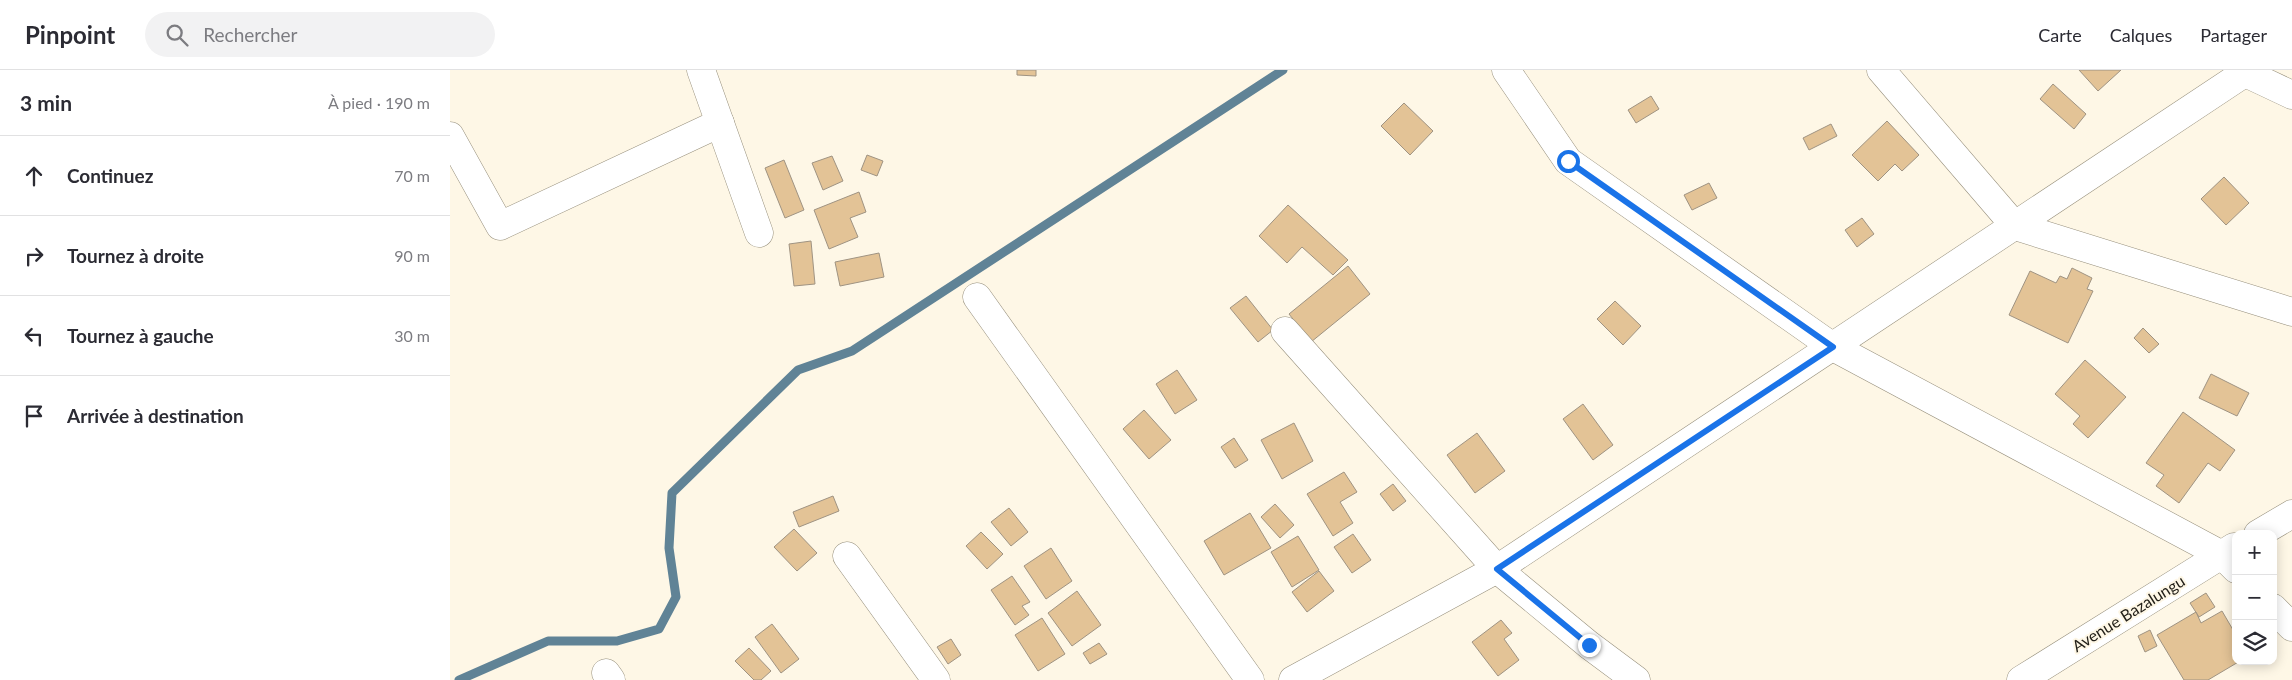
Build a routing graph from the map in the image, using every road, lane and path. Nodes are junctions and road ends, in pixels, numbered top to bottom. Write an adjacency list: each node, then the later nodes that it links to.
1 (701, 70): 6 (street)
2 (1506, 70): 13 (street)
3 (1881, 70): 8 (street)
4 (2244, 71): 5 (street); 8 (street)
5 (2292, 96)
6 (720, 122): 7 (street); 9 (street)
7 (450, 136)
8 (2015, 226): 11 (street); 13 (street)
9 (759, 233)
10 (977, 297): 22 (street)
11 (2292, 312)
12 (1285, 331): 18 (street)
13 (1833, 347): 17 (street); 18 (street)
14 (2292, 514): 15 (street)
15 (2265, 530)
16 (847, 556): 21 (street)
17 (2231, 557): 25 (street, Avenue Bazalungu)
18 (1497, 569): 23 (street); 24 (street)
19 (2277, 612): 20 (street)
20 (2292, 627)
21 (936, 680)
22 (1250, 680)
23 (1293, 680)
24 (1636, 680)
25 (2021, 680)

